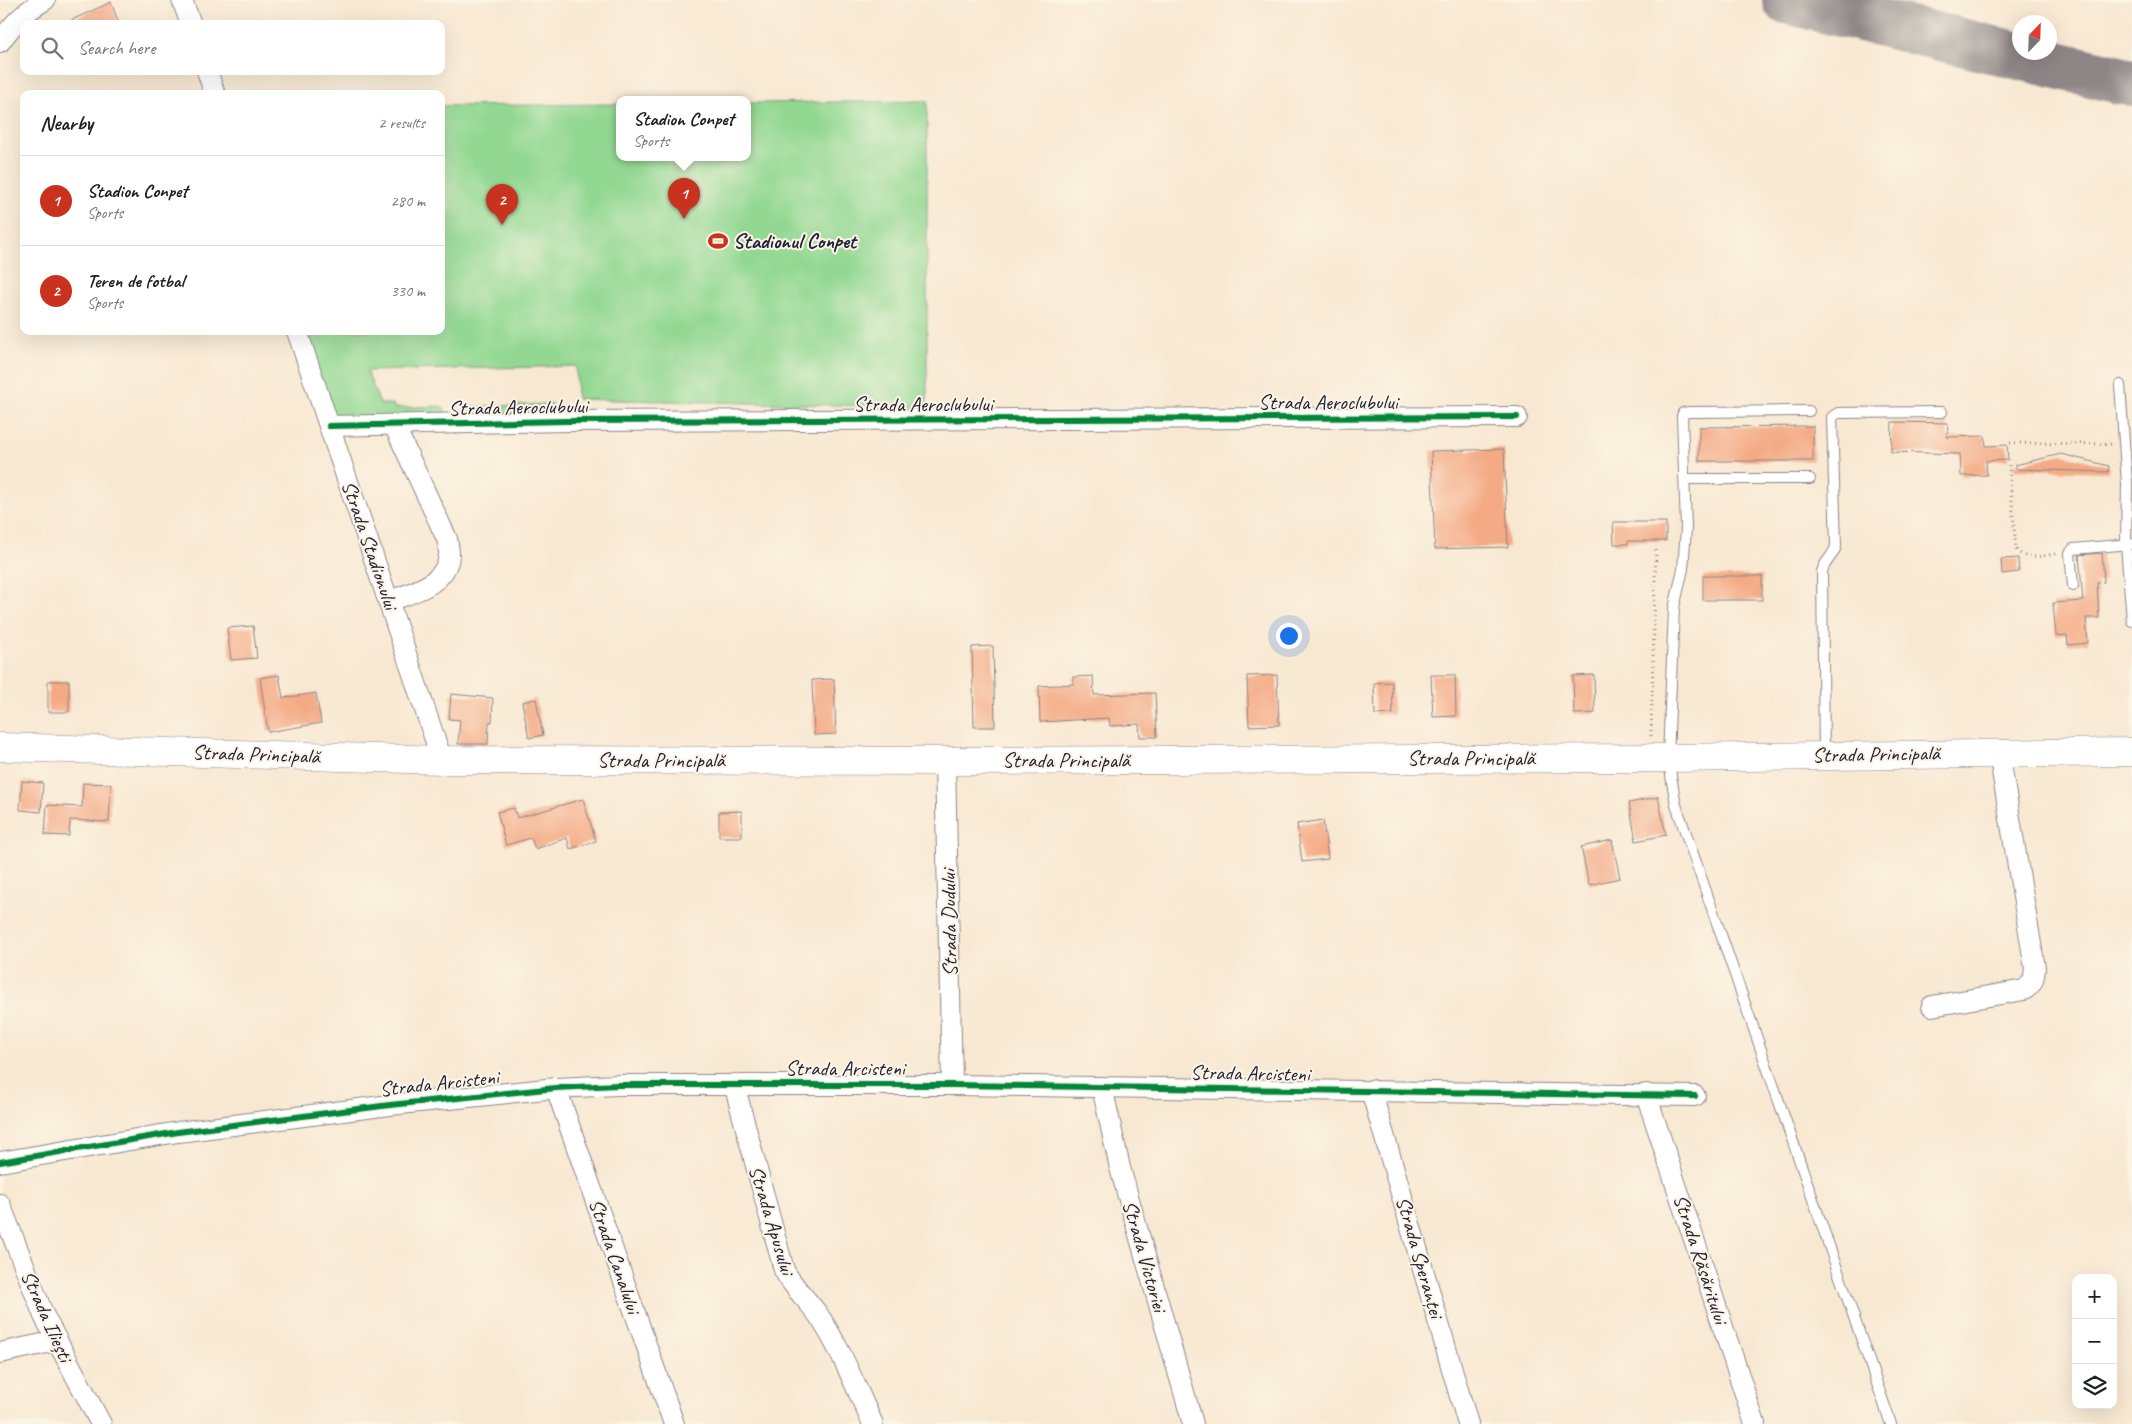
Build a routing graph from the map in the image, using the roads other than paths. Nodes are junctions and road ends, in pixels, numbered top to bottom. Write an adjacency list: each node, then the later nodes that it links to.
1 (45, 0): 4 (street)
2 (182, 0): 3 (street)
3 (189, 20)
4 (0, 42)
5 (208, 75): 6 (street)
6 (214, 90)
7 (298, 335): 12 (street, Strada Stadionului)
8 (2120, 385): 16 (lane)
9 (1809, 411): 14 (lane)
10 (1942, 412): 23 (lane)
11 (1517, 417): 13 (street, Strada Aeroclubului)
12 (329, 426): 13 (street, Strada Aeroclubului); 18 (street, Strada Stadionului)
13 (394, 426): 18 (street)
14 (1686, 479): 15 (lane); 24 (lane)
15 (1810, 479)
16 (2129, 544): 17 (lane); 19 (lane)
17 (2073, 586)
18 (389, 601): 25 (street, Strada Stadionului)
19 (2132, 620)
20 (0, 746): 25 (main road, Strada Principală)
21 (2132, 752): 22 (main road, Strada Principală)
22 (1999, 753): 23 (main road, Strada Principală); 27 (street)
23 (1824, 755): 24 (main road, Strada Principală)
24 (1668, 758): 26 (main road, Strada Principală); 45 (lane)
25 (442, 760): 26 (main road, Strada Principală)
26 (945, 761): 29 (street, Strada Dudului)
27 (1932, 1006)
28 (734, 1084): 29 (street, Strada Arcisteni); 31 (street, Strada Arcisteni); 41 (street, Strada Apusului)
29 (952, 1085): 30 (street, Strada Arcisteni)
30 (1102, 1087): 32 (street, Strada Arcisteni); 42 (street, Strada Victoriei)
31 (556, 1088): 35 (street, Strada Arcisteni); 40 (street, Strada Canalului)
32 (1371, 1090): 33 (street, Strada Arcisteni); 43 (street, Strada Speranței)
33 (1646, 1094): 34 (street, Strada Arcisteni); 44 (street, Strada Răsăritului)
34 (1695, 1096)
35 (0, 1162)
36 (0, 1204): 37 (street, Strada Iliești)
37 (56, 1340): 38 (street); 39 (street, Strada Iliești)
38 (0, 1353)
39 (102, 1424)
40 (674, 1424)
41 (873, 1424)
42 (1194, 1424)
43 (1468, 1424)
44 (1755, 1424)
45 (1891, 1424)

